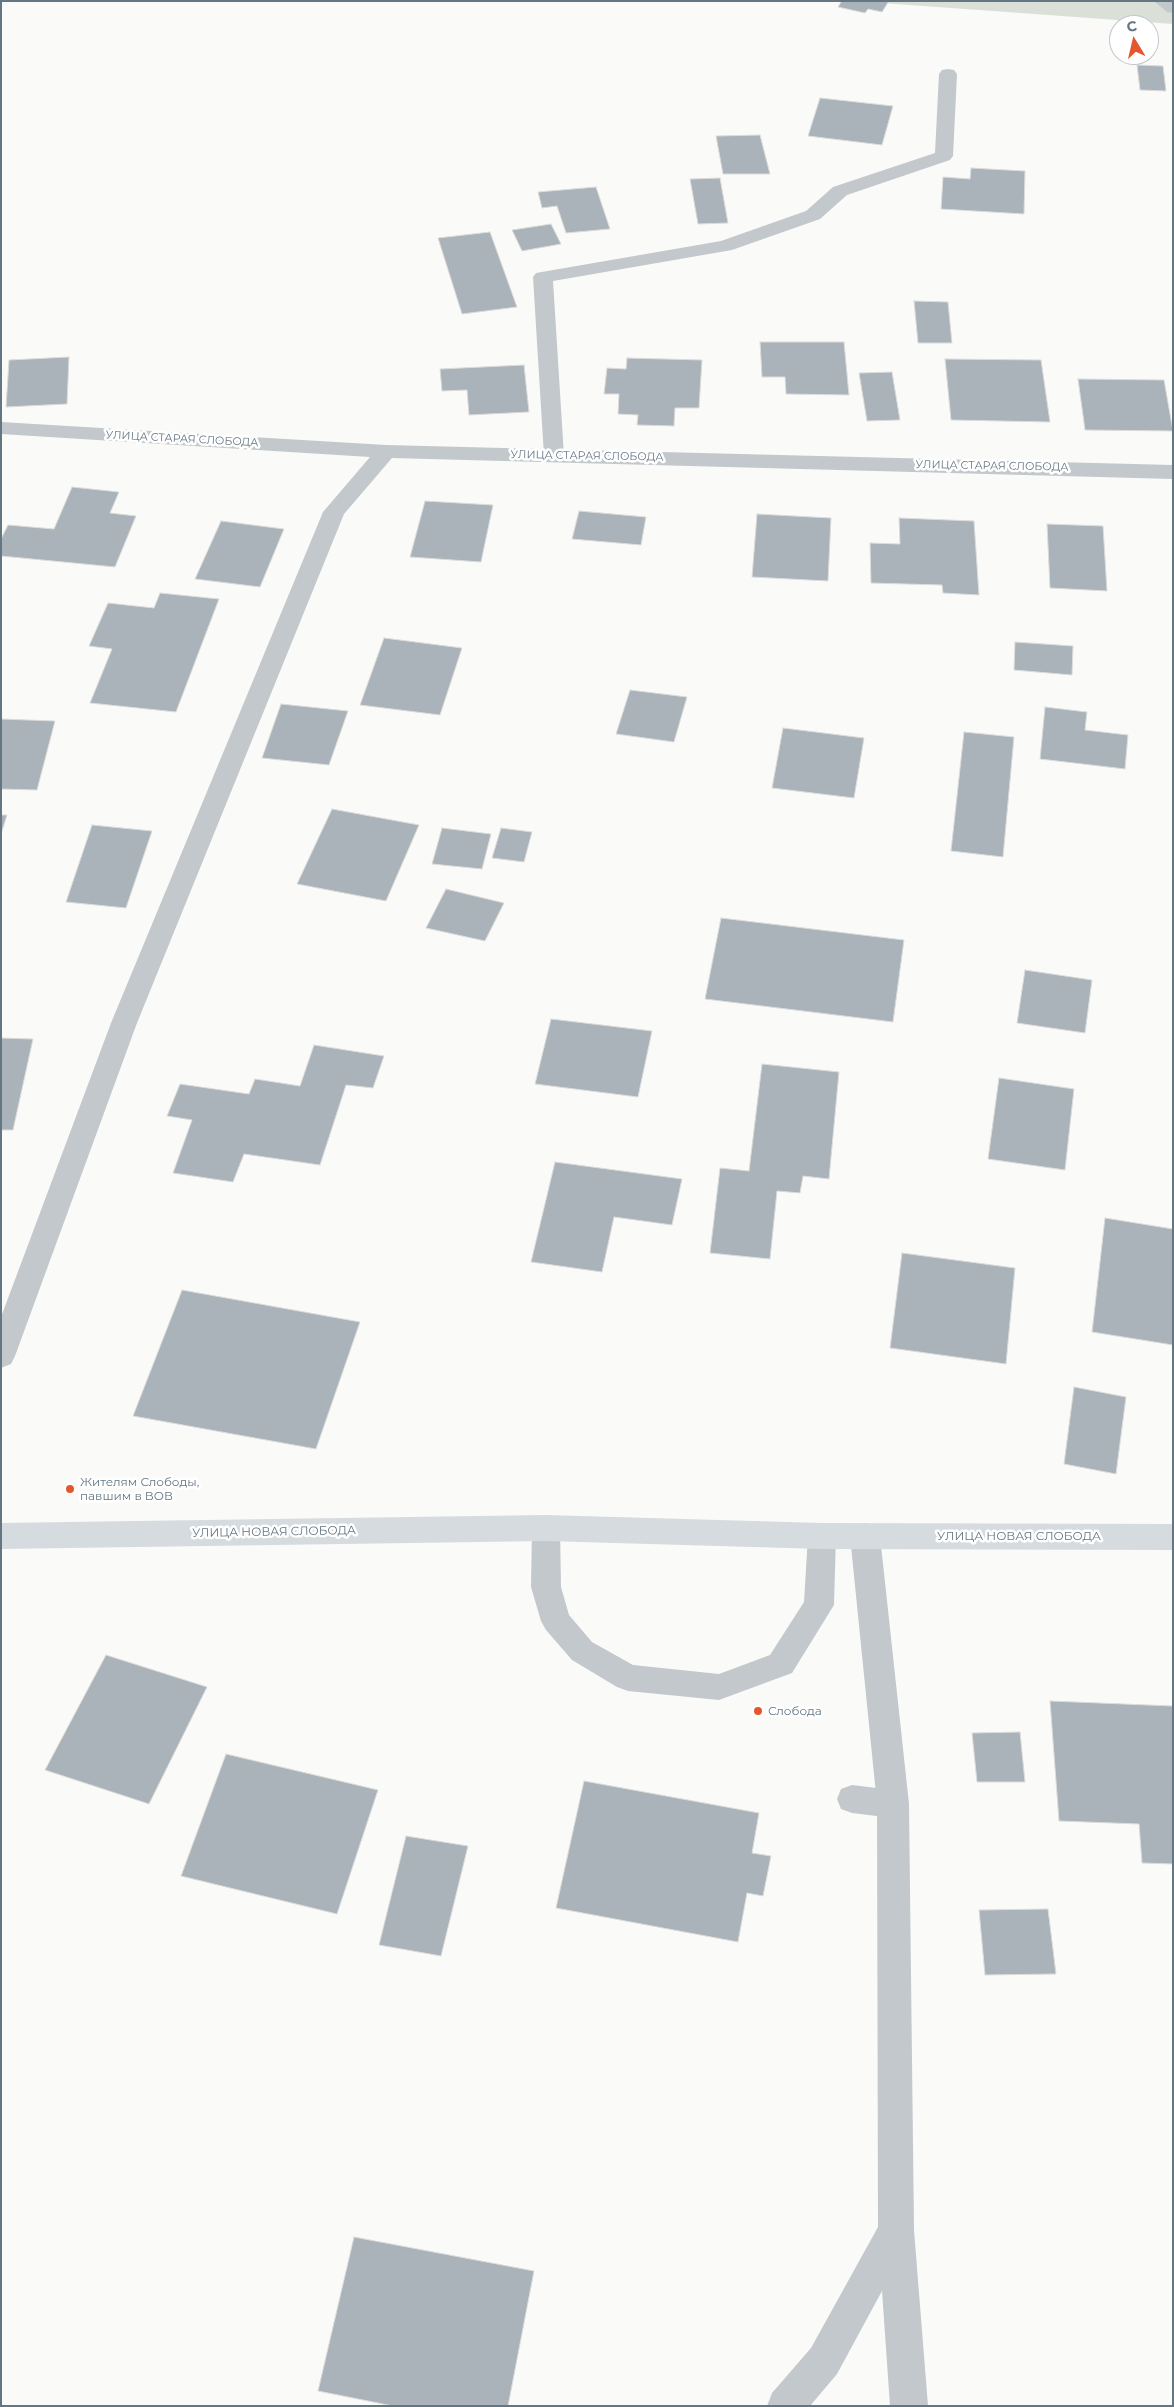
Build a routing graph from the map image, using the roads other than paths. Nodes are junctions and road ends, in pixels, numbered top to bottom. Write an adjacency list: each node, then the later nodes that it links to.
1 (1163, 1): 2 (street)
2 (1173, 8)
3 (948, 74): 6 (lane)
4 (1, 428): 5 (street, УЛИЦА СТАРАЯ СЛОБОДА)
5 (386, 451): 6 (street, УЛИЦА СТАРАЯ СЛОБОДА); 8 (street)
6 (554, 456): 7 (street, УЛИЦА СТАРАЯ СЛОБОДА)
7 (1173, 472)
8 (1, 1356)
9 (546, 1528): 10 (street, УЛИЦА НОВАЯ СЛОБОДА); 11 (street, УЛИЦА НОВАЯ СЛОБОДА); 11 (lane)
10 (1, 1536)
11 (822, 1536): 12 (street, УЛИЦА НОВАЯ СЛОБОДА)
12 (865, 1536): 13 (street, УЛИЦА НОВАЯ СЛОБОДА); 15 (street)
13 (1173, 1537)
14 (852, 1799): 15 (lane)
15 (893, 1804): 16 (street)
16 (896, 2230): 17 (street); 18 (street)
17 (785, 2406)
18 (909, 2406)

